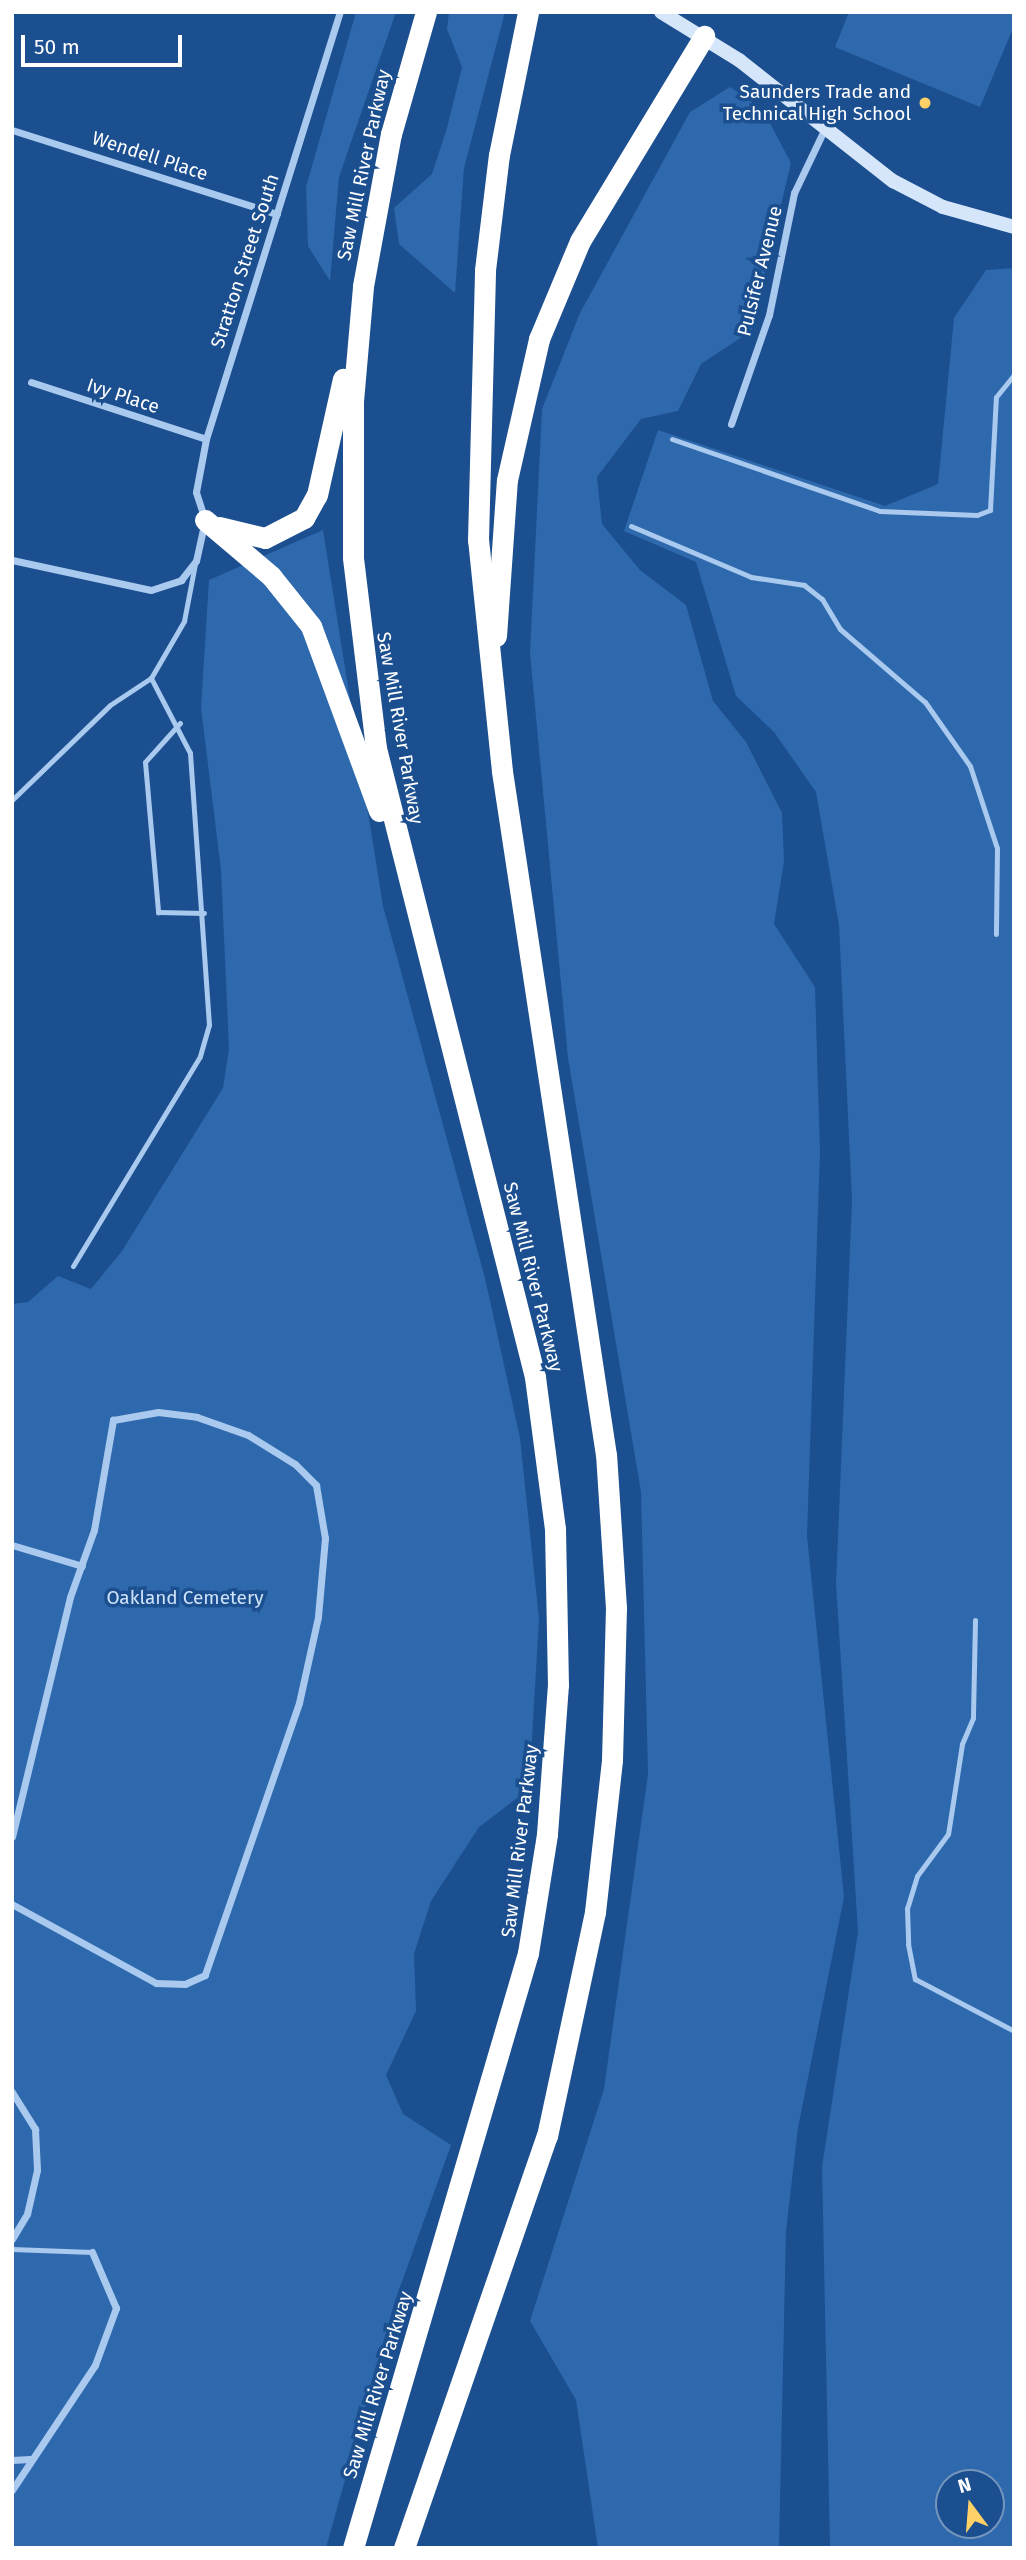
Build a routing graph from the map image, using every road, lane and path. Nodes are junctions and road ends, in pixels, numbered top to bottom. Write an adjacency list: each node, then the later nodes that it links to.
1 (340, 12): 8 (street, Stratton Street South)
2 (426, 12): 10 (highway, Saw Mill River Parkway)
3 (662, 12): 5 (street)
4 (528, 13): 21 (highway, Saw Mill River Parkway)
5 (704, 36): 6 (street); 21 (highway)
6 (825, 128): 9 (street); 13 (street, Pulsifer Avenue)
7 (12, 130): 8 (street, Wendell Place)
8 (276, 214): 14 (street, Stratton Street South)
9 (1014, 227)
10 (362, 294): 16 (highway); 24 (highway, Saw Mill River Parkway)
11 (1014, 375): 15 (lane)
12 (31, 382): 14 (street, Ivy Place)
13 (732, 424)
14 (206, 439): 16 (street, Stratton Street South)
15 (672, 439)
16 (205, 520): 19 (street); 24 (highway)
17 (631, 526): 26 (lane)
18 (12, 560): 19 (street)
19 (196, 561): 20 (lane)
20 (150, 678): 22 (lane); 23 (lane)
21 (492, 694): 41 (highway, Saw Mill River Parkway)
22 (180, 723): 25 (lane); 25 (lane)
23 (12, 800)
24 (411, 902): 42 (highway, Saw Mill River Parkway)
25 (204, 913): 27 (lane)
26 (996, 934)
27 (73, 1266)
28 (12, 1545): 29 (street)
29 (82, 1566): 31 (street); 32 (street)
30 (975, 1620): 33 (lane)
31 (12, 1837)
32 (12, 1904)
33 (1014, 2031)
34 (12, 2092): 35 (street)
35 (12, 2239)
36 (12, 2249): 37 (lane)
37 (92, 2252): 38 (street)
38 (30, 2459): 39 (street); 40 (street)
39 (12, 2460)
40 (12, 2490)
41 (420, 2501): 43 (highway, Saw Mill River Parkway); 44 (highway)
42 (353, 2548)
43 (404, 2548)
44 (411, 2548)

